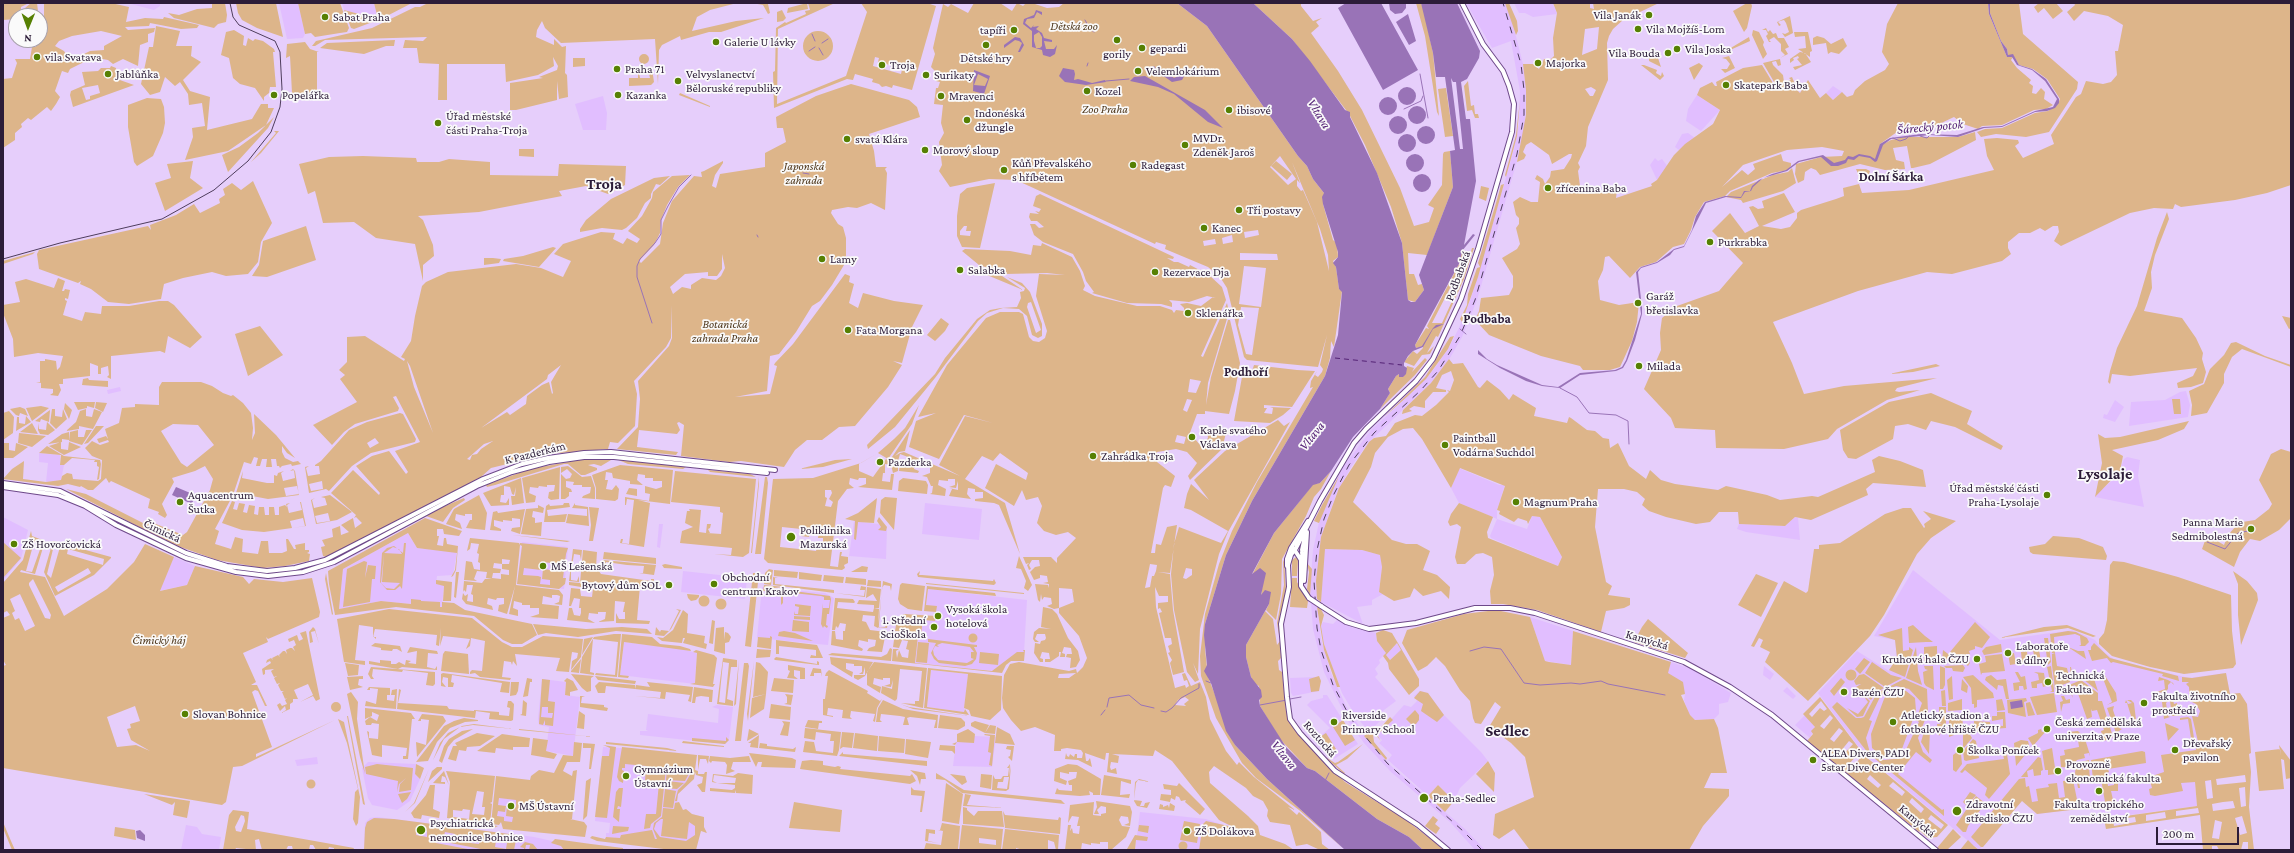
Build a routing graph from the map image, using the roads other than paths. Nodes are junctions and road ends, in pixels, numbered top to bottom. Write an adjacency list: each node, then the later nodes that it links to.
1 (1462, 3): 6 (main road, Podbabská)
2 (775, 470): 13 (main road, K Pazderkám)
3 (767, 473): 13 (main road, K Pazderkám)
4 (3, 483): 13 (main road, Čimická)
5 (3, 487): 13 (main road, Čimická)
6 (1312, 516): 7 (main road, Podbabská); 14 (main road)
7 (1308, 525): 8 (main road, Podbabská); 9 (main road, Podbabská)
8 (1307, 532): 10 (main road, Podbabská); 15 (main road)
9 (1295, 548): 10 (main road); 11 (main road); 12 (main road, Roztocká)
10 (1302, 551): 11 (main road); 15 (main road)
11 (1297, 555): 12 (main road); 16 (main road)
12 (1290, 559): 14 (main road, Roztocká)
13 (319, 566)
14 (1288, 572): 17 (main road, Roztocká)
15 (1304, 581): 16 (main road)
16 (1305, 594): 18 (main road, Kamýcká, bridge)
17 (1448, 850)
18 (1936, 850)

